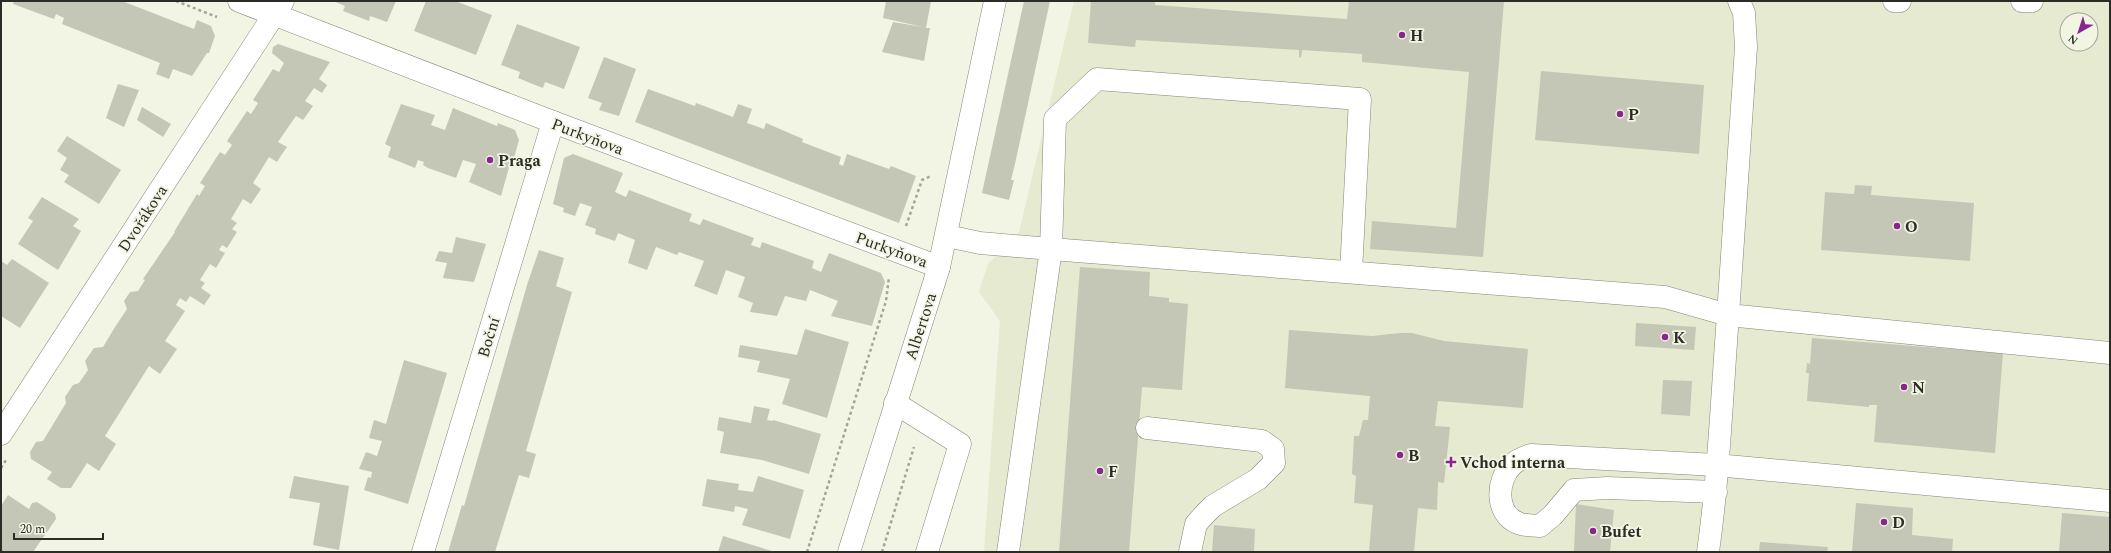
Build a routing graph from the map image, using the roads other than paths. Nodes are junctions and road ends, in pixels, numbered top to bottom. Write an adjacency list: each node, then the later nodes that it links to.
1 (239, 1): 8 (street, Purkyňova)
2 (995, 1): 10 (street, Albertova)
3 (1739, 1): 14 (street)
4 (1894, 1): 5 (street)
5 (1900, 1)
6 (2022, 1): 7 (street)
7 (2032, 1)
8 (278, 8): 9 (street, Purkyňova); 18 (street, Dvořákova)
9 (553, 122): 12 (street, Purkyňova); 24 (street, Boční)
10 (947, 236): 11 (street); 12 (street, Albertova)
11 (1051, 249): 13 (street); 13 (street); 27 (street)
12 (939, 267): 16 (street, Albertova)
13 (1351, 272): 14 (street)
14 (1728, 315): 15 (street); 20 (street)
15 (2110, 353)
16 (895, 403): 25 (street, Albertova); 26 (street)
17 (1147, 428): 28 (street)
18 (1, 434)
19 (1608, 459): 20 (street); 21 (street); 21 (street)
20 (1716, 465): 22 (street); 23 (street)
21 (1607, 488): 22 (street)
22 (1716, 492): 29 (street)
23 (2110, 501)
24 (423, 552)
25 (849, 552)
26 (927, 552)
27 (1008, 552)
28 (1190, 552)
29 (1708, 552)

